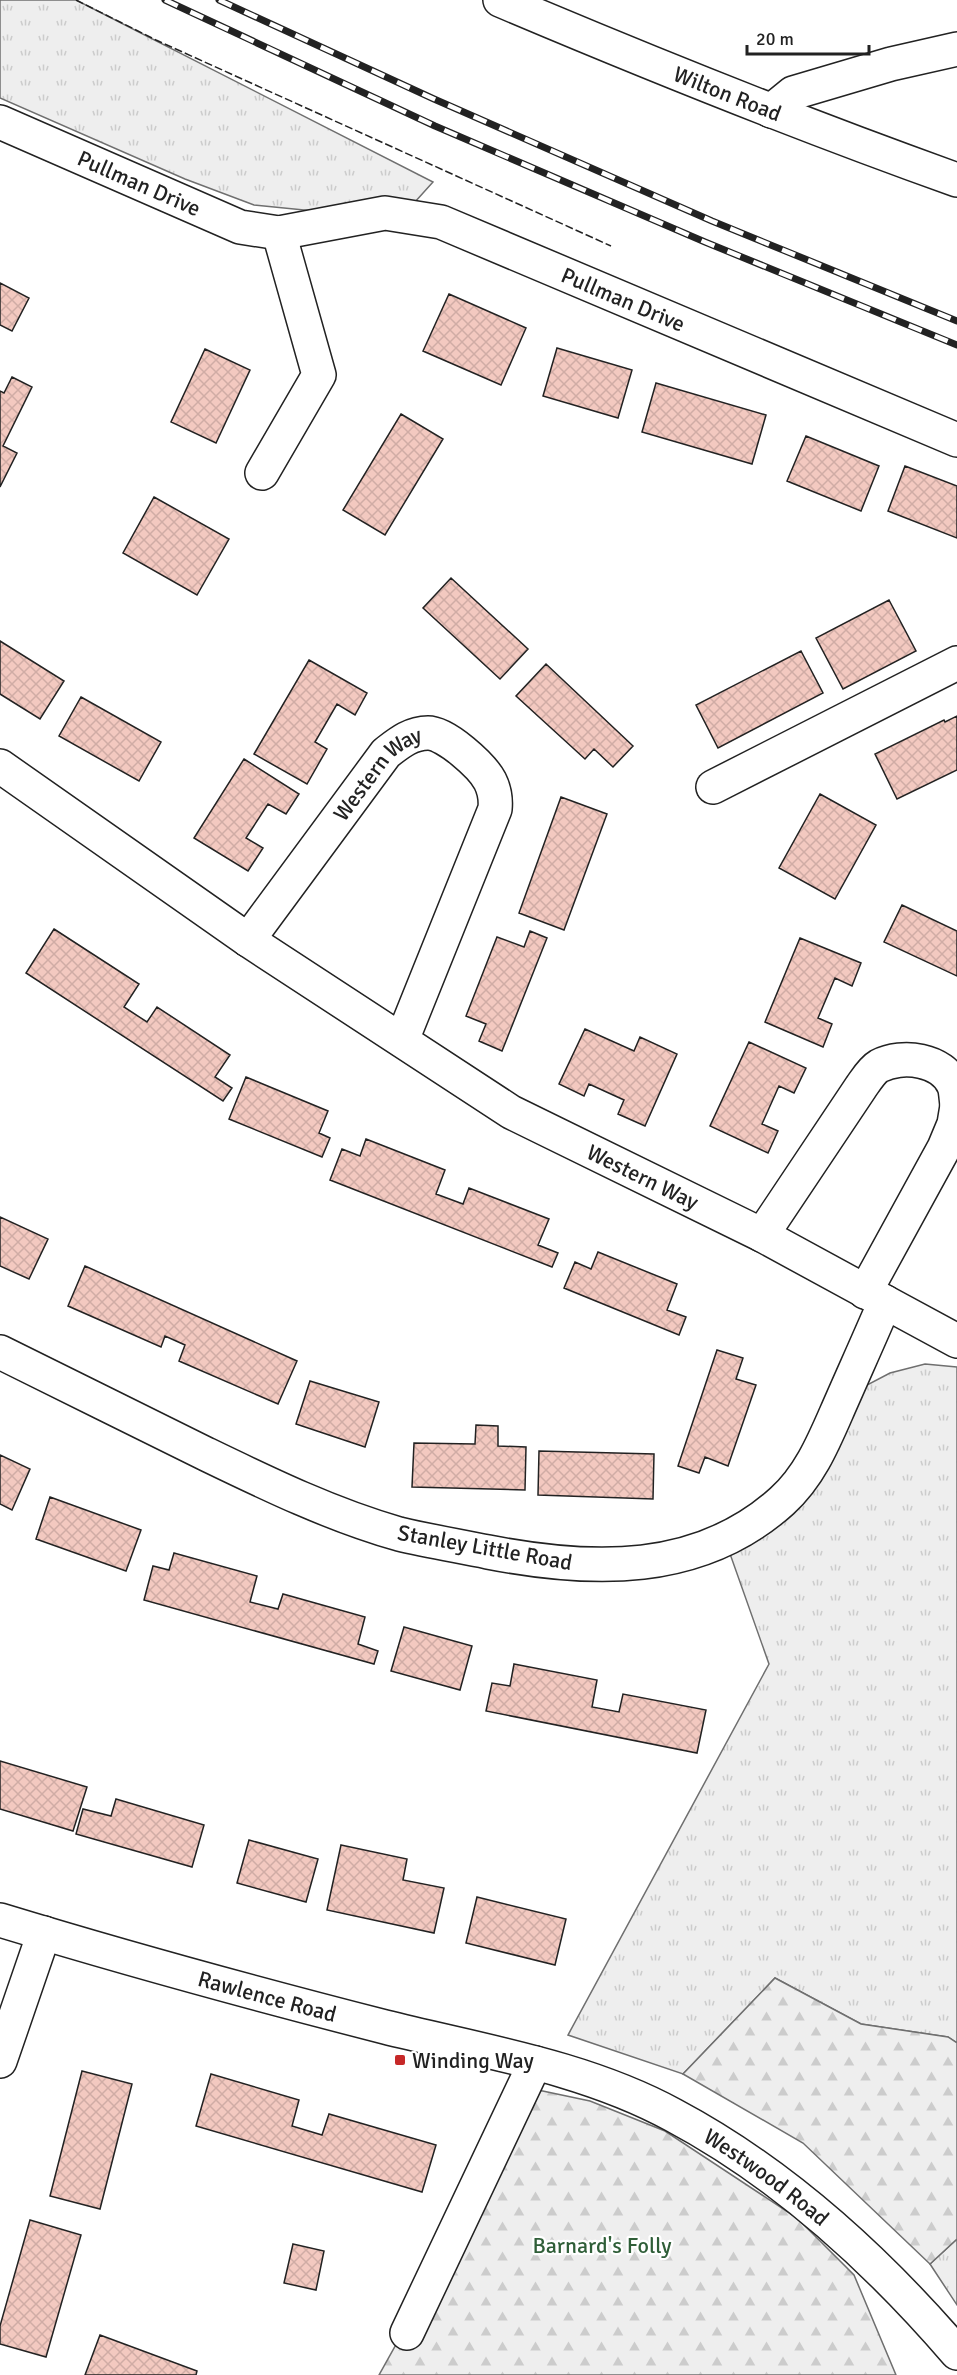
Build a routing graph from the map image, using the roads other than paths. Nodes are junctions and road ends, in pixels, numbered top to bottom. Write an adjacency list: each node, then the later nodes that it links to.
1 (500, 0): 3 (main road, Wilton Road)
2 (957, 49): 3 (main road)
3 (771, 111): 5 (main road, Wilton Road)
4 (0, 122): 6 (main road, Pullman Drive)
5 (957, 180)
6 (279, 233): 7 (main road, Pullman Drive); 8 (main road)
7 (957, 440)
8 (262, 473)
9 (957, 663): 11 (main road)
10 (0, 766): 12 (main road, Western Way)
11 (713, 786)
12 (248, 940): 13 (main road, Western Way); 13 (main road, Western Way)
13 (402, 1040): 15 (main road, Western Way)
14 (957, 1105): 15 (main road); 16 (main road)
15 (762, 1235): 16 (main road, Western Way)
16 (875, 1297): 17 (main road, Western Way); 18 (main road, Stanley Little Road)
17 (957, 1341)
18 (0, 1352)
19 (0, 1920): 20 (main road, Rawlence Road)
20 (44, 1933): 21 (main road); 22 (main road, Rawlence Road)
21 (0, 2061)
22 (535, 2063): 23 (main road); 24 (main road, Westwood Road)
23 (407, 2333)
24 (957, 2353)

